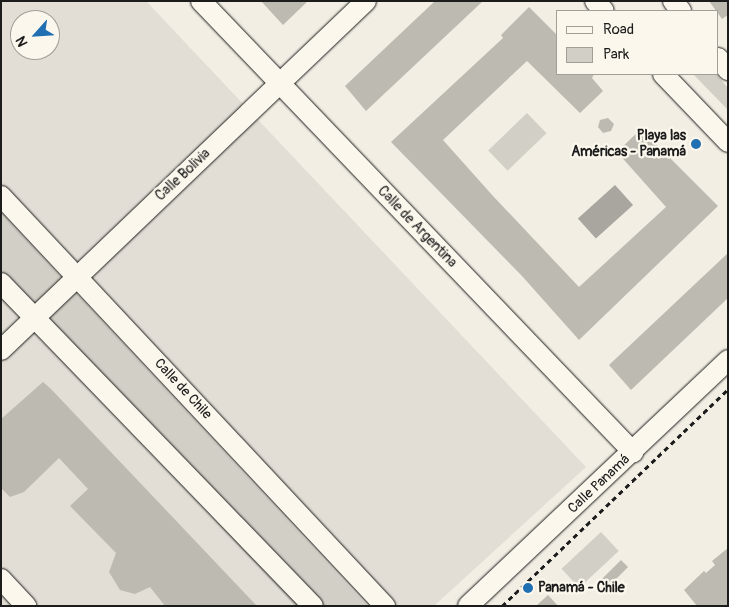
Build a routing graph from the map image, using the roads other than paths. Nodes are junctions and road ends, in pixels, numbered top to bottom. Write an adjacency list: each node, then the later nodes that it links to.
1 (201, 1): 6 (street, Calle de Argentina)
2 (366, 1): 6 (street, Calle Bolivia)
3 (719, 59): 4 (street)
4 (728, 70)
5 (664, 75): 7 (street)
6 (279, 84): 9 (street, Calle Bolivia); 14 (street, Calle de Argentina)
7 (728, 142)
8 (1, 196): 9 (street, Calle de Chile)
9 (76, 275): 11 (street, Calle Bolivia); 16 (street, Calle de Chile)
10 (1, 283): 11 (street)
11 (33, 317): 12 (street, Calle Bolivia); 18 (street)
12 (1, 350)
13 (728, 360): 14 (street, Calle Panamá)
14 (633, 452): 21 (street, Calle Panamá)
15 (1, 579): 17 (street)
16 (364, 583): 19 (street); 20 (street, Calle de Chile)
17 (26, 606)
18 (312, 606)
19 (363, 606)
20 (385, 606)
21 (468, 606)

